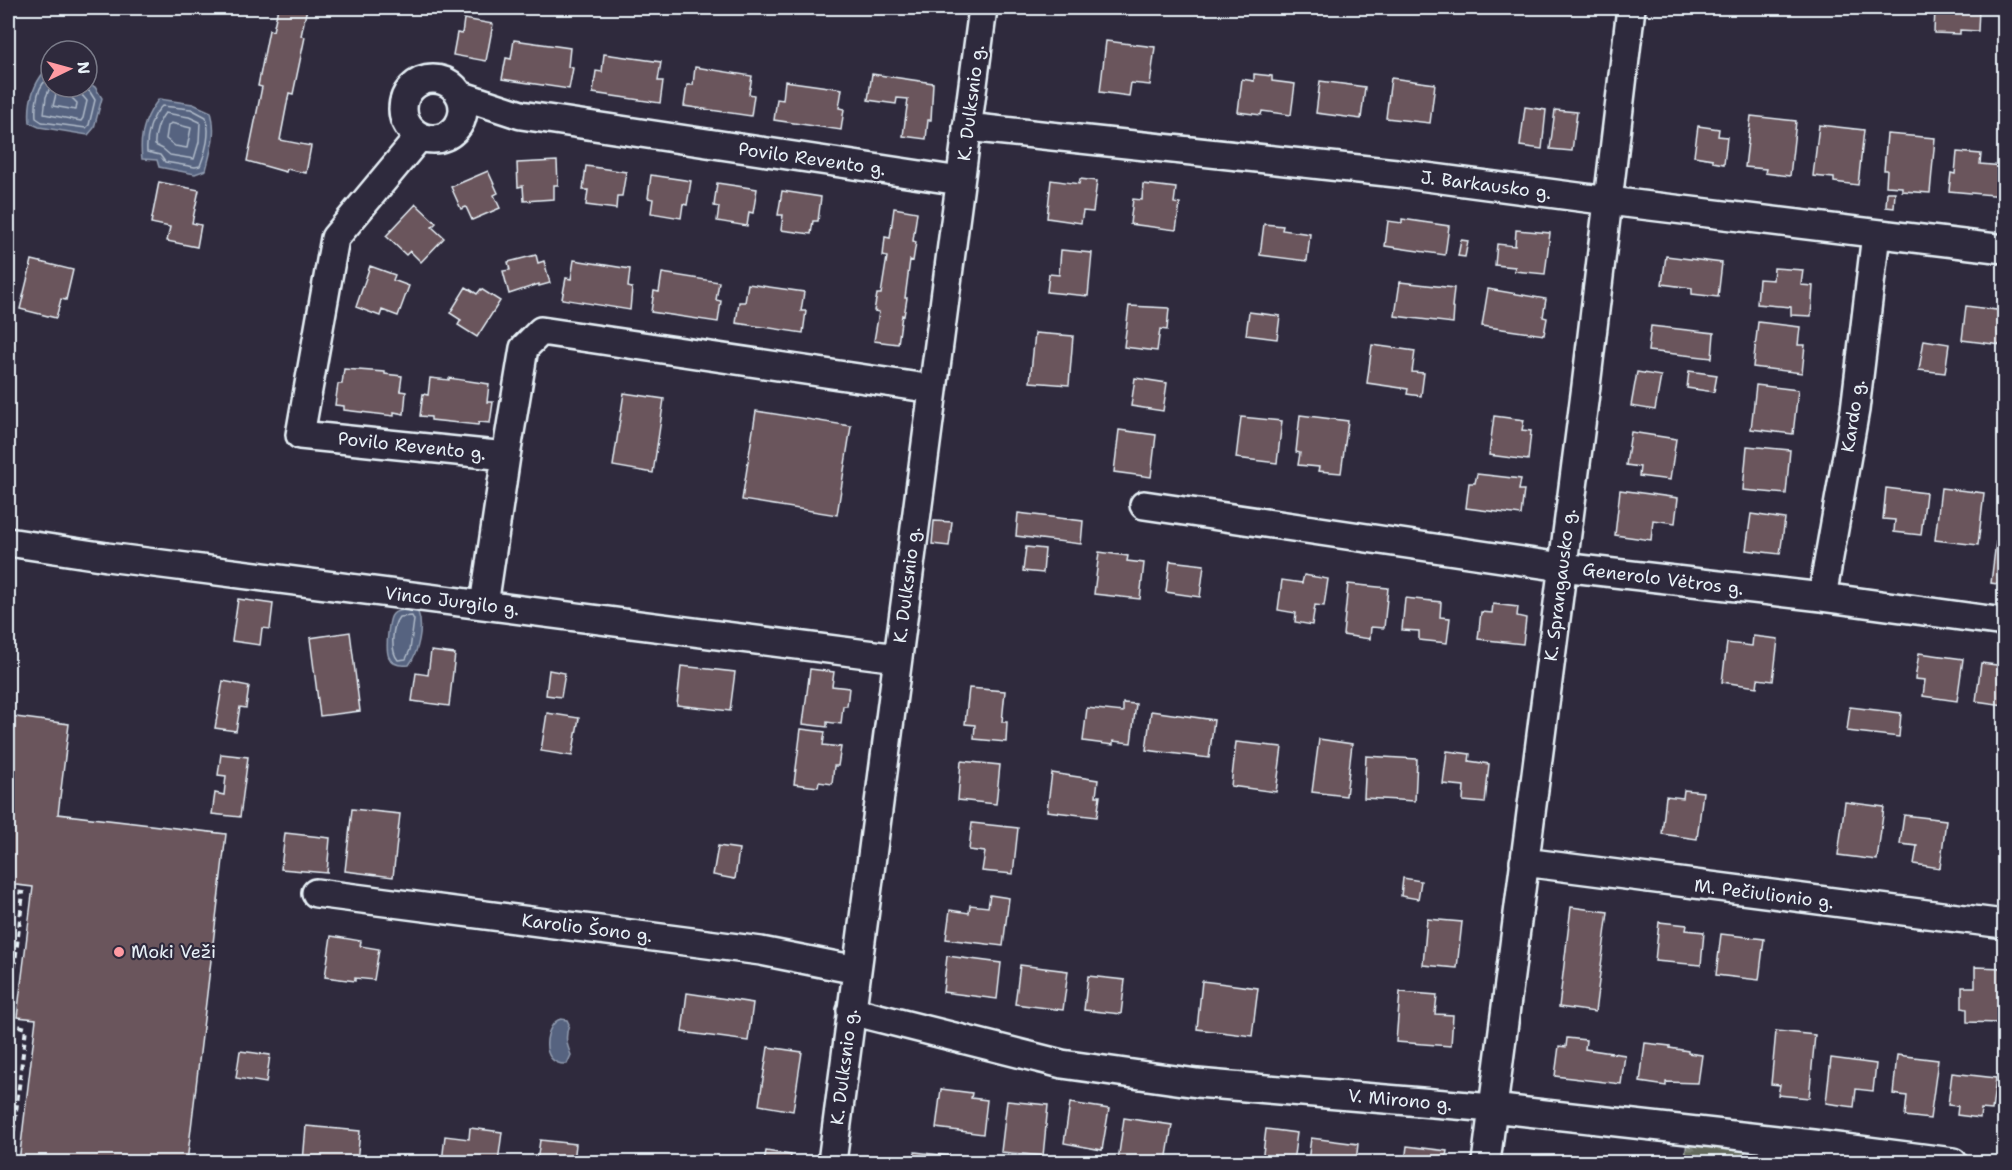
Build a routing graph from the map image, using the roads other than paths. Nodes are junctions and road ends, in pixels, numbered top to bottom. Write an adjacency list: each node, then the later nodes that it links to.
1 (983, 8): 5 (street, K. Dulksnio g.)
2 (1631, 8): 9 (street, K. Sprangausko g.)
3 (460, 95): 4 (street, Povilo Revento g.); 6 (street); 7 (street, Povilo Revento g.)
4 (521, 116): 6 (street, Povilo Revento g.); 8 (street, Povilo Revento g.)
5 (967, 127): 8 (street, K. Dulksnio g.); 9 (street, J. Barkausko g.)
6 (454, 130): 7 (street, Povilo Revento g.)
7 (420, 136): 13 (street, Povilo Revento g.)
8 (960, 181): 12 (street, K. Dulksnio g.)
9 (1609, 201): 10 (street, J. Barkausko g.); 16 (street, K. Sprangausko g.)
10 (1876, 234): 11 (street, J. Barkausko g.); 17 (street, Kardo g.)
11 (2004, 249)
12 (933, 389): 13 (street, Povilo Revento g.); 20 (street, K. Dulksnio g.)
13 (506, 456): 18 (street)
14 (1144, 505): 16 (street, Generolo Vėtros g.)
15 (8, 542): 18 (street, Vinco Jurgilo g.)
16 (1563, 567): 17 (street, Generolo Vėtros g.); 21 (street, K. Sprangausko g.)
17 (1822, 597): 19 (street, Generolo Vėtros g.)
18 (484, 605): 20 (street, Vinco Jurgilo g.)
19 (2004, 622)
20 (898, 658): 24 (street, K. Dulksnio g.)
21 (1524, 861): 23 (street, M. Pečiulionio g.); 26 (street, K. Sprangausko g.)
22 (316, 893): 24 (street, Karolio Šono g.)
23 (2004, 924)
24 (857, 970): 25 (street, K. Dulksnio g.)
25 (851, 1011): 26 (street, V. Mirono g.); 27 (street, K. Dulksnio g.)
26 (1492, 1108): 28 (street, K. Sprangausko g.); 29 (street, V. Mirono g.)
27 (832, 1162)
28 (1486, 1162)
29 (1953, 1162)

